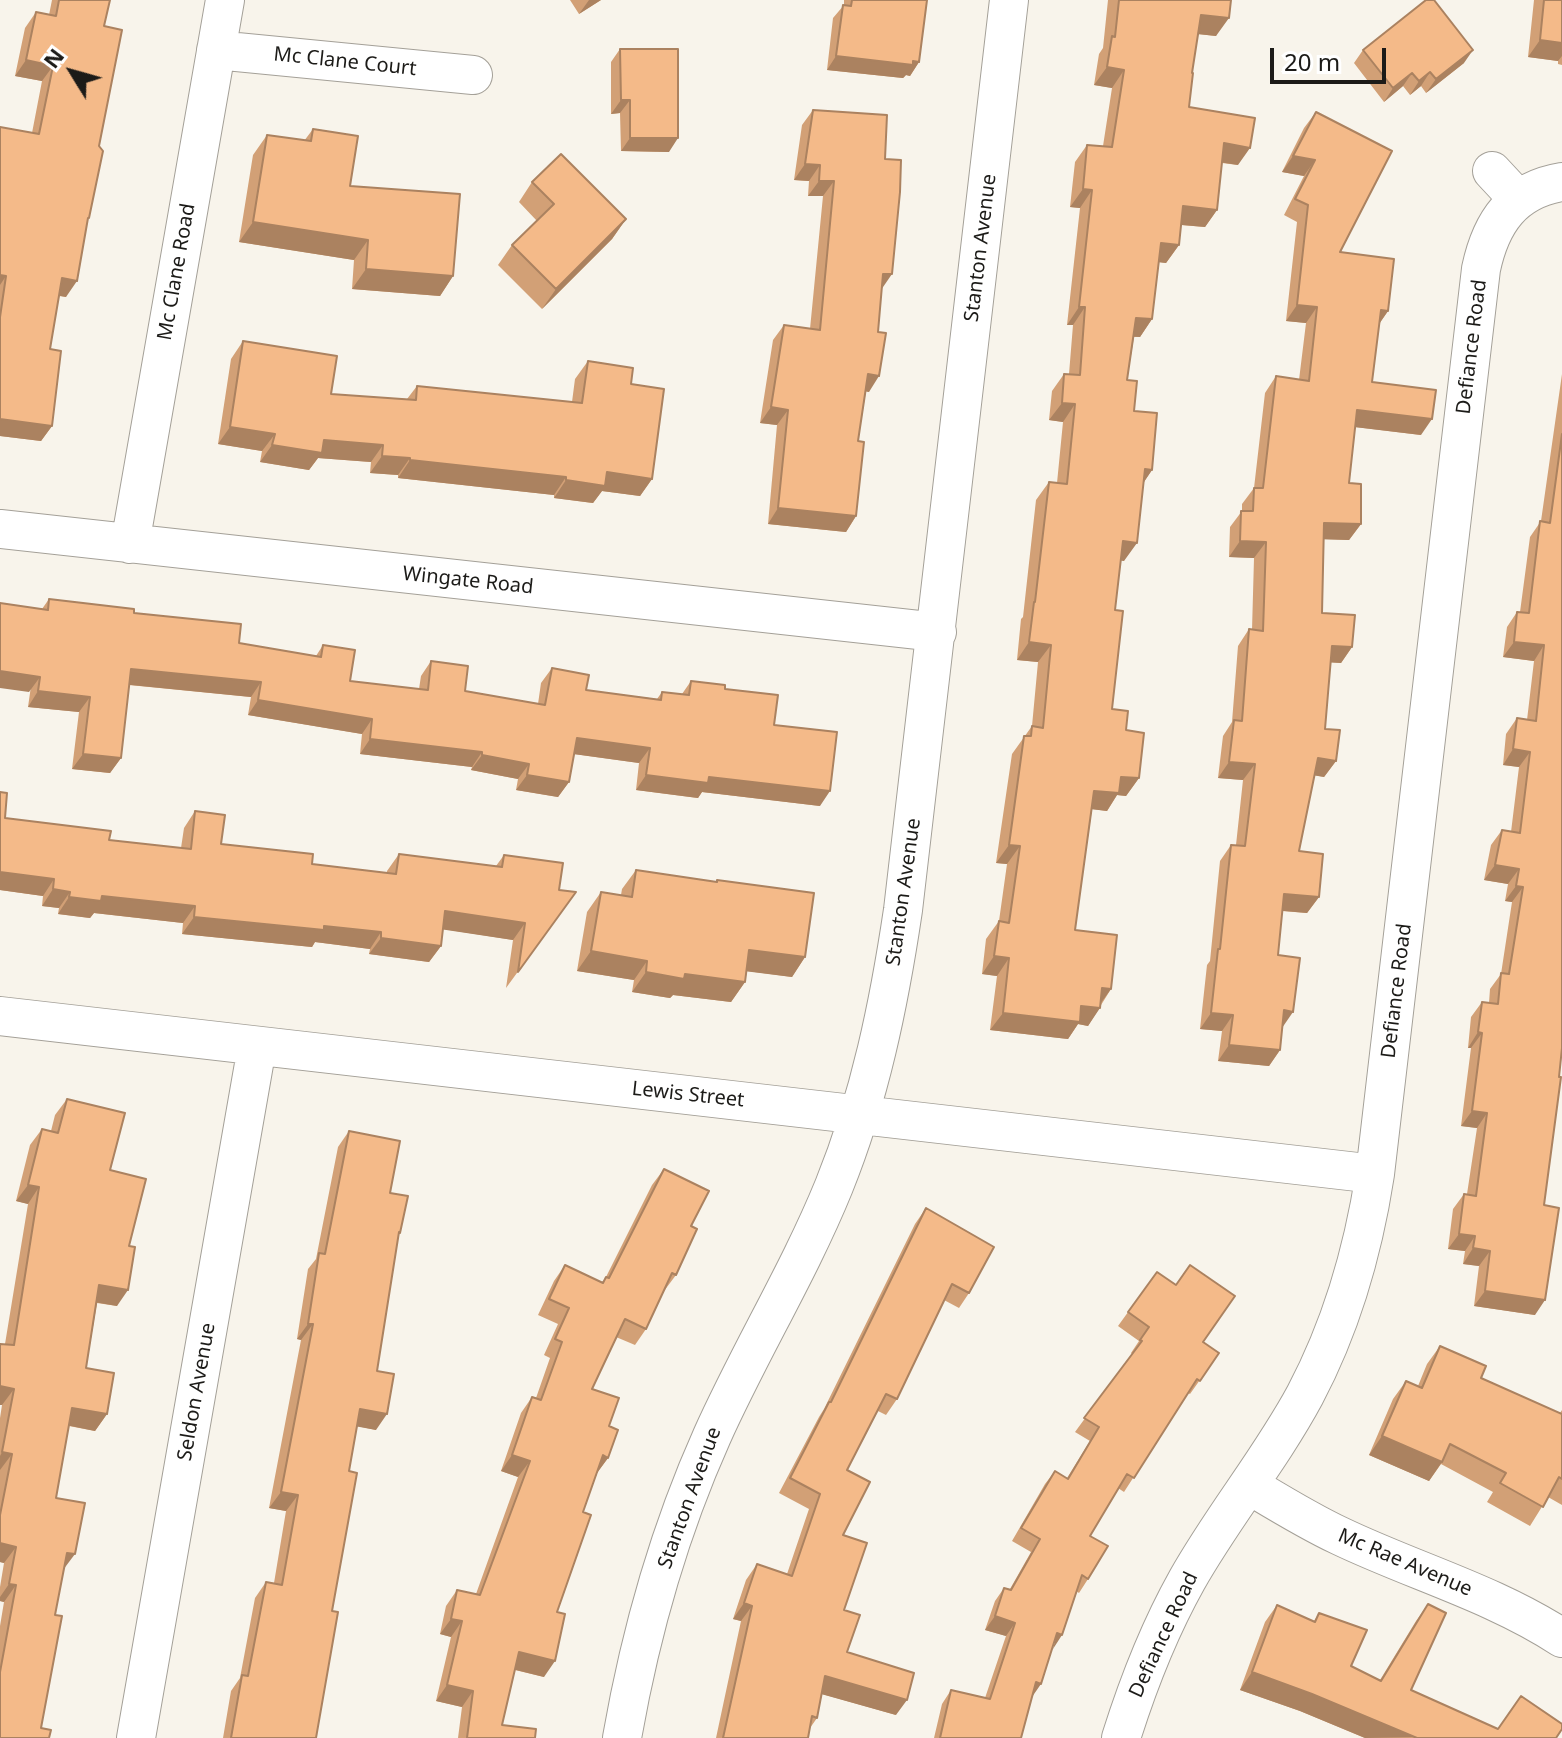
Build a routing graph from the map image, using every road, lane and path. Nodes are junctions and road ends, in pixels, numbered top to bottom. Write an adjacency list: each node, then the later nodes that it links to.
1 (225, 0): 3 (street, Mc Clane Road)
2 (1009, 0): 10 (street, Stanton Avenue)
3 (216, 50): 4 (street, Mc Clane Court); 9 (street, Mc Clane Road)
4 (473, 75)
5 (1492, 171): 7 (street)
6 (1562, 182): 7 (street)
7 (1518, 199): 14 (street, Defiance Road)
8 (0, 529): 9 (street, Wingate Road)
9 (130, 544): 10 (street, Wingate Road)
10 (937, 632): 13 (street, Stanton Avenue)
11 (0, 1016): 12 (street, Lewis Street)
12 (257, 1047): 13 (street, Lewis Street); 17 (street, Seldon Avenue)
13 (860, 1115): 14 (street, Lewis Street); 18 (street, Stanton Avenue)
14 (1375, 1174): 15 (street, Defiance Road)
15 (1249, 1485): 16 (street, Mc Rae Avenue); 19 (street, Defiance Road)
16 (1562, 1638)
17 (136, 1738)
18 (622, 1738)
19 (1121, 1738)

